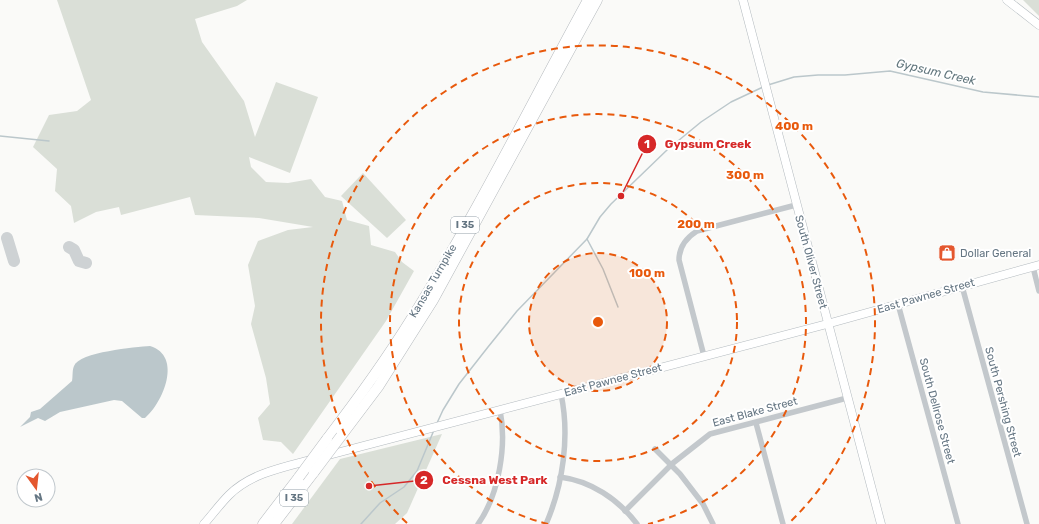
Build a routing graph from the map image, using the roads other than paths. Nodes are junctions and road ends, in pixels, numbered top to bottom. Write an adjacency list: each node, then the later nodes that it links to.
1 (588, 0): 22 (highway, Kansas Turnpike / I 35, bridge)
2 (597, 0): 23 (highway, Kansas Turnpike / I 35, bridge)
3 (743, 0): 6 (main road, South Oliver Street)
4 (1007, 0): 5 (main road)
5 (1039, 26)
6 (796, 205): 11 (main road, South Oliver Street); 12 (street)
7 (1036, 266): 8 (main road, East Pawnee Street); 9 (street)
8 (962, 286): 10 (main road, East Pawnee Street); 31 (street, South Pershing Street)
9 (1039, 291)
10 (898, 304): 11 (main road, East Pawnee Street); 30 (street, South Dellrose Street)
11 (827, 324): 12 (main road, East Pawnee Street); 14 (main road, South Oliver Street)
12 (704, 356): 13 (main road, East Pawnee Street)
13 (561, 394): 15 (main road, East Pawnee Street); 19 (street)
14 (847, 398): 16 (street, East Blake Street); 29 (main road, South Oliver Street)
15 (500, 410): 21 (main road, East Pawnee Street); 24 (street)
16 (756, 423): 18 (street, East Blake Street); 28 (street)
17 (656, 449): 18 (street)
18 (670, 465): 20 (street, East Blake Street); 27 (street)
19 (560, 477): 20 (street); 25 (street)
20 (625, 511): 26 (street)
21 (204, 524)
22 (263, 524)
23 (274, 524)
24 (478, 524)
25 (546, 524)
26 (638, 524)
27 (713, 524)
28 (783, 524)
29 (881, 524)
30 (958, 524)
31 (1027, 524)

